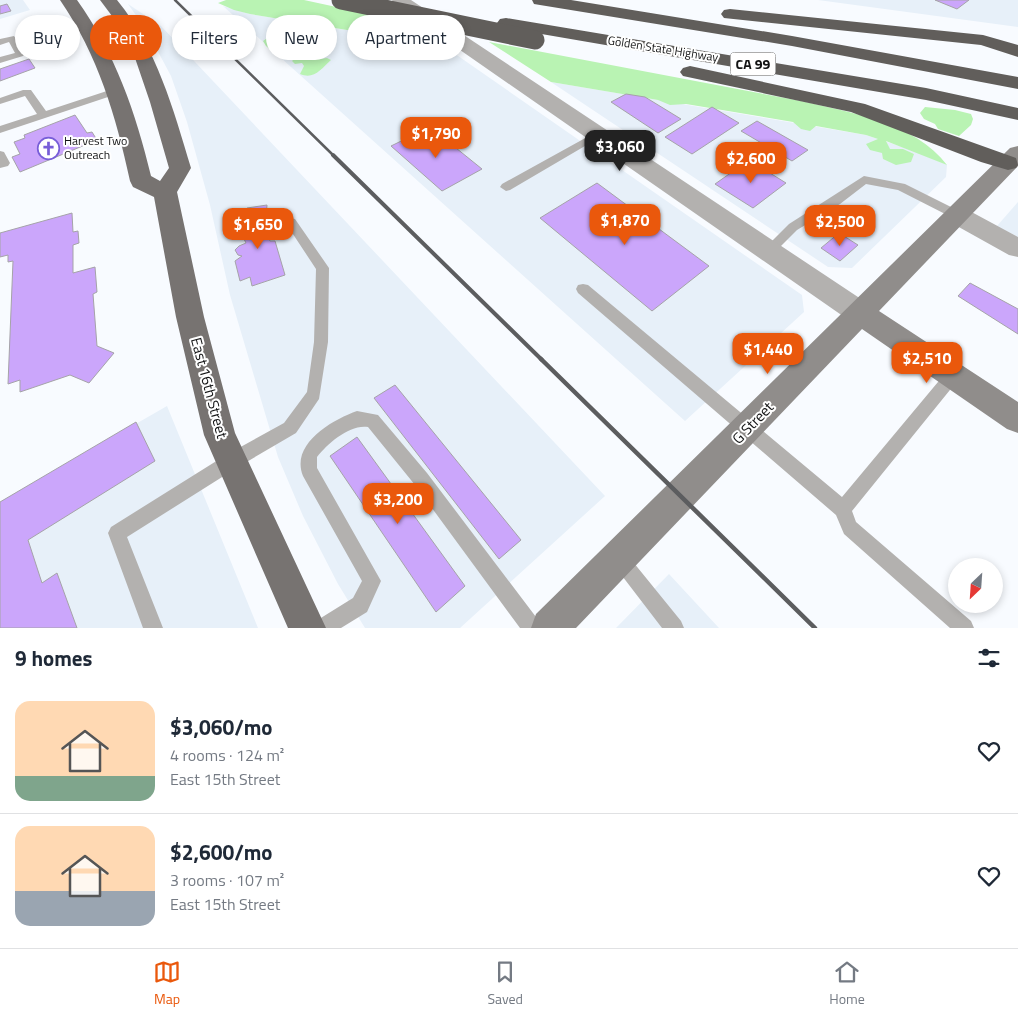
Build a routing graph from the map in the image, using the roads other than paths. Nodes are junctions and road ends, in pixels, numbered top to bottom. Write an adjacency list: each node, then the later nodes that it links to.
1 (68, 0): 8 (main road)
2 (108, 0): 28 (main road)
3 (341, 0): 25 (highway, bridge)
4 (367, 0): 20 (highway, Golden State Highway / CA 99)
5 (400, 0): 23 (street)
6 (540, 0): 17 (highway, Golden State Highway / CA 99)
7 (600, 0): 10 (highway)
8 (84, 24): 9 (lane); 18 (main road)
9 (80, 25)
10 (983, 40): 12 (highway); 14 (highway)
11 (0, 42): 13 (lane)
12 (1018, 43)
13 (15, 44)
14 (1018, 51)
15 (15, 56): 16 (lane)
16 (0, 60)
17 (1018, 82)
18 (116, 91): 21 (lane); 28 (main road)
19 (0, 101): 21 (lane)
20 (1009, 112)
21 (43, 115): 22 (lane)
22 (0, 130)
23 (598, 134): 27 (lane); 32 (street)
24 (0, 155): 26 (lane)
25 (1015, 161): 29 (main road, G Street)
26 (0, 164)
27 (506, 187)
28 (165, 192): 38 (main road, East 16th Street)
29 (957, 215): 31 (street); 32 (lane); 34 (main road, G Street)
30 (291, 222): 38 (lane)
31 (1018, 248)
32 (769, 251): 34 (street)
33 (583, 289): 37 (lane)
34 (860, 313): 35 (main road); 37 (main road, G Street)
35 (953, 375): 36 (main road); 39 (lane)
36 (1018, 419)
37 (747, 428): 39 (lane); 40 (main road, G Street)
38 (232, 461): 41 (lane); 42 (main road, East 16th Street)
39 (843, 509): 47 (lane)
40 (619, 558): 45 (main road, G Street); 46 (lane)
41 (153, 628)
42 (307, 628)
43 (323, 628): 44 (lane)
44 (532, 628)
45 (550, 628)
46 (674, 628)
47 (964, 628)

